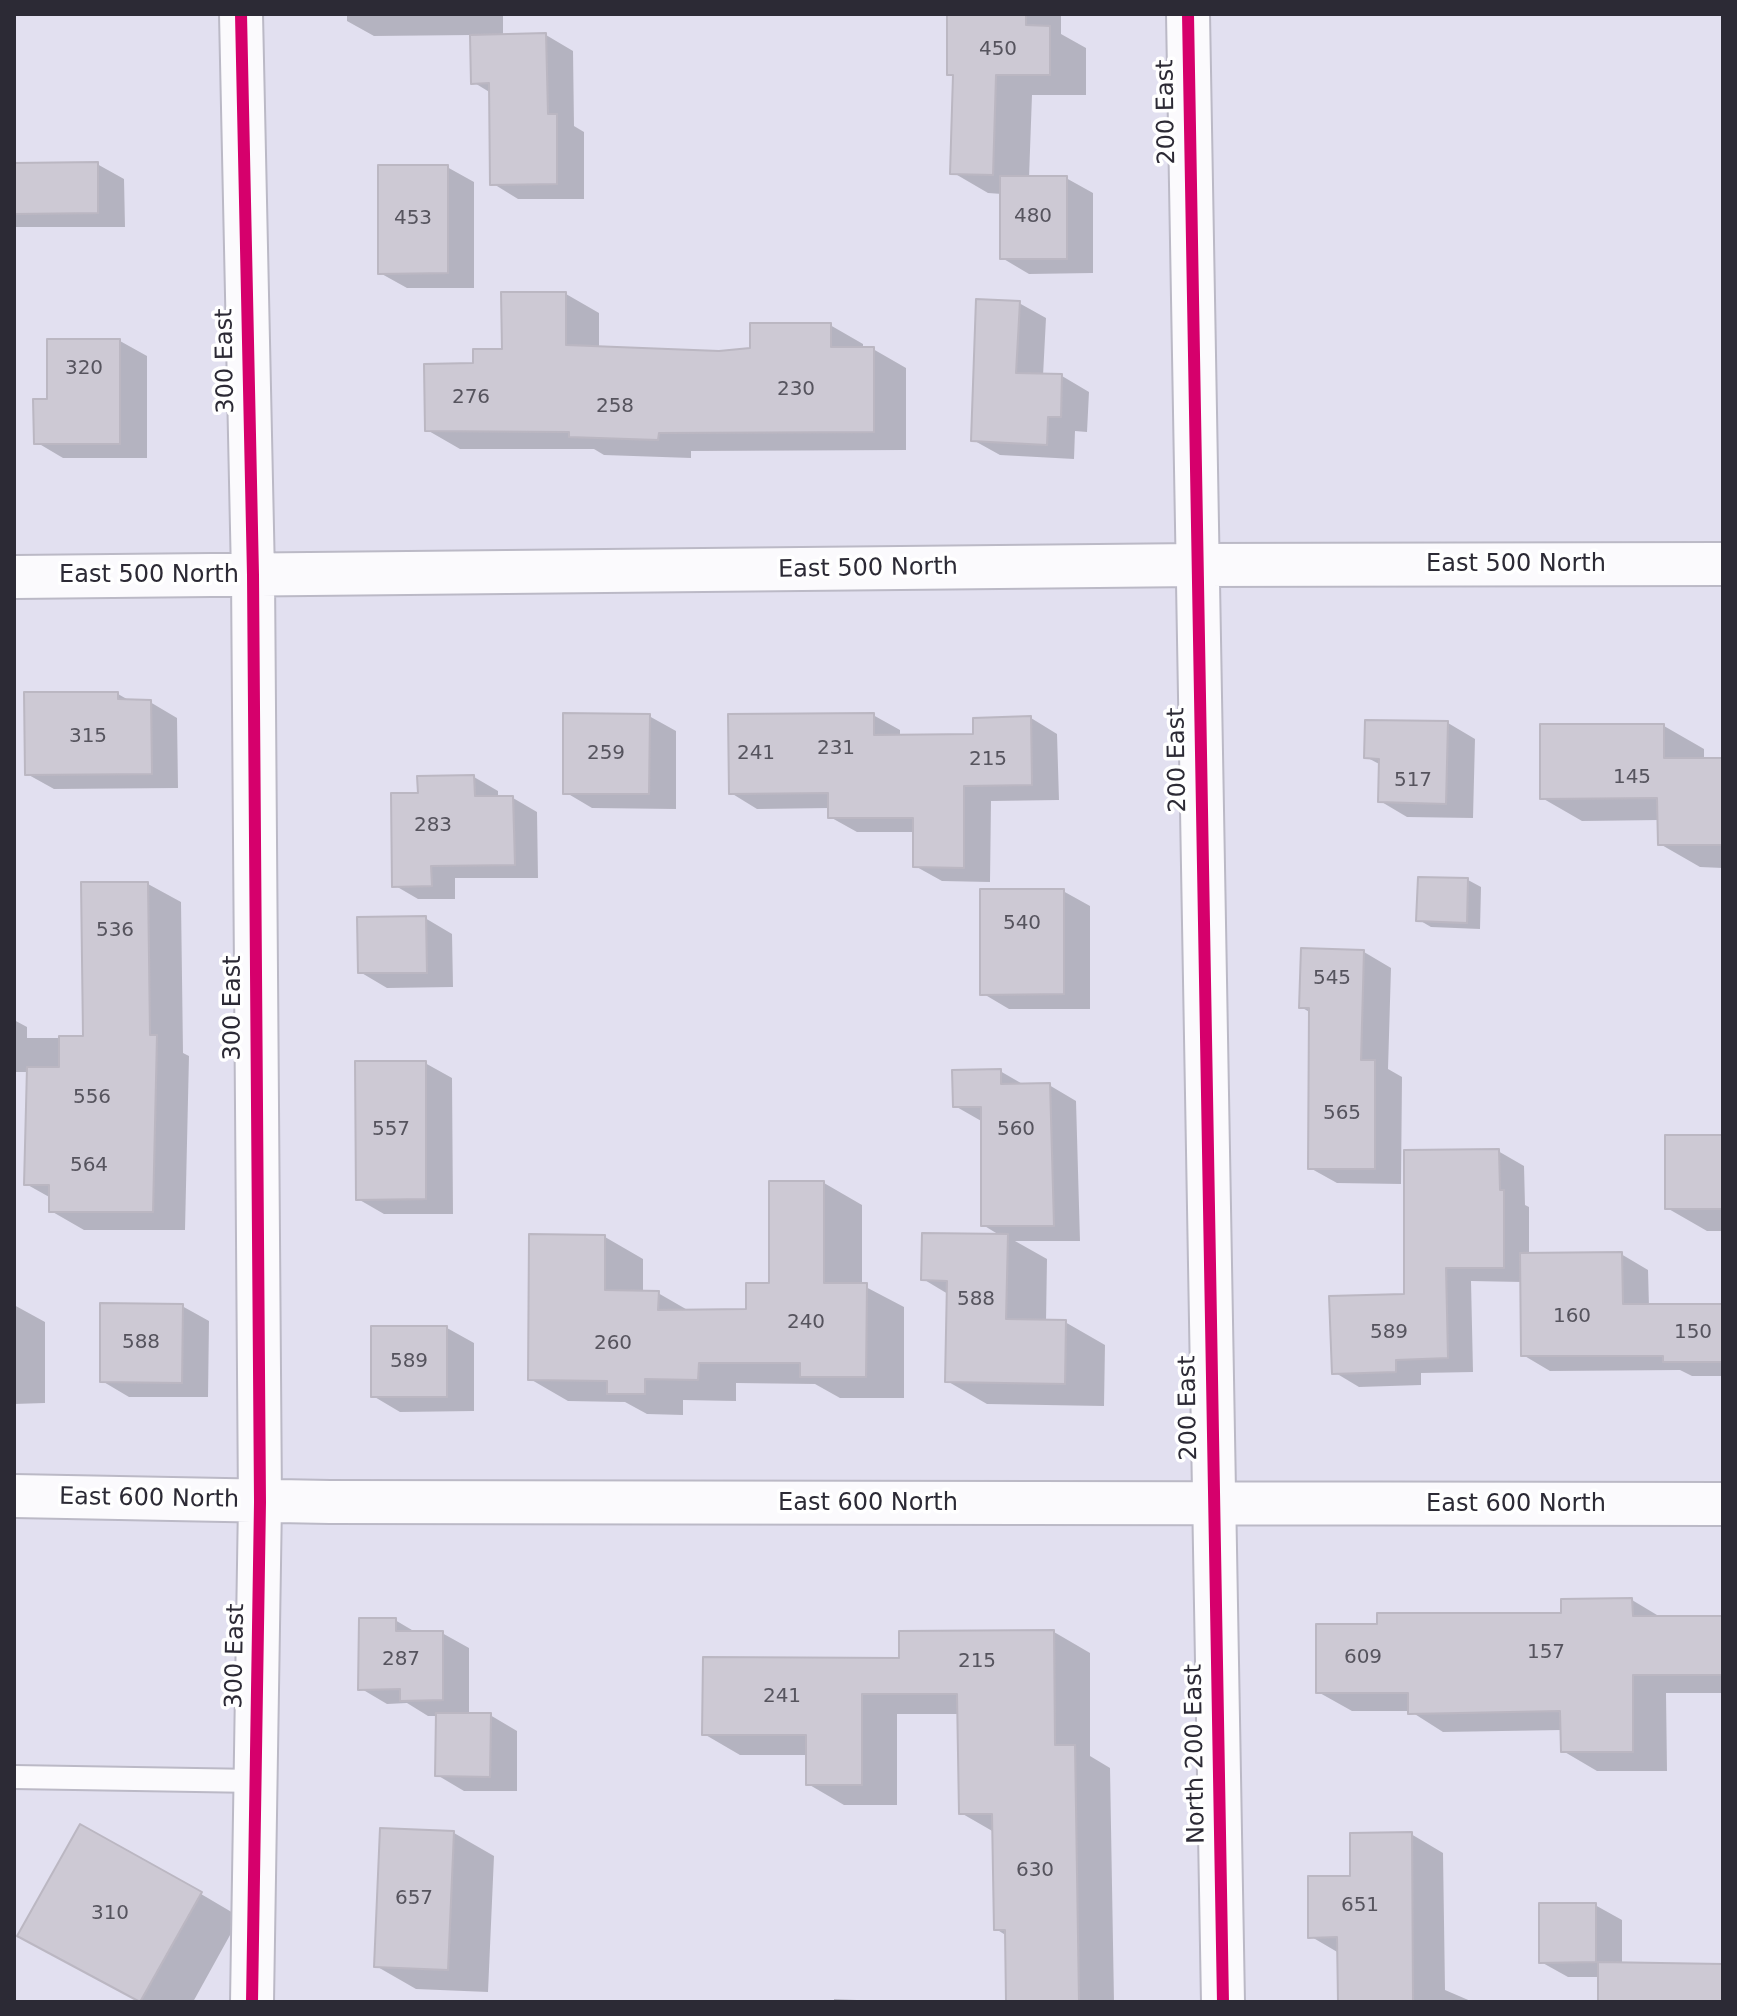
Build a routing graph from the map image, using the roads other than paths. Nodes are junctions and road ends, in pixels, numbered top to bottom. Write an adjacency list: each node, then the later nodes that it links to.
1 (241, 14): 5 (street, 300 East)
2 (1188, 14): 4 (street, 200 East)
3 (1723, 564): 4 (street, East 500 North)
4 (1196, 565): 5 (street, East 500 North); 10 (street, 200 East)
5 (253, 575): 6 (street, East 500 North); 8 (street, 300 East)
6 (14, 577)
7 (14, 1496): 8 (street, East 600 North)
8 (260, 1502): 10 (street, East 600 North); 12 (street, 300 East)
9 (1723, 1504): 10 (street, East 600 North)
10 (1213, 1505): 14 (street, North 200 East)
11 (14, 1777): 12 (lane)
12 (256, 1781): 13 (street, 300 East)
13 (252, 2002)
14 (1223, 2002)

